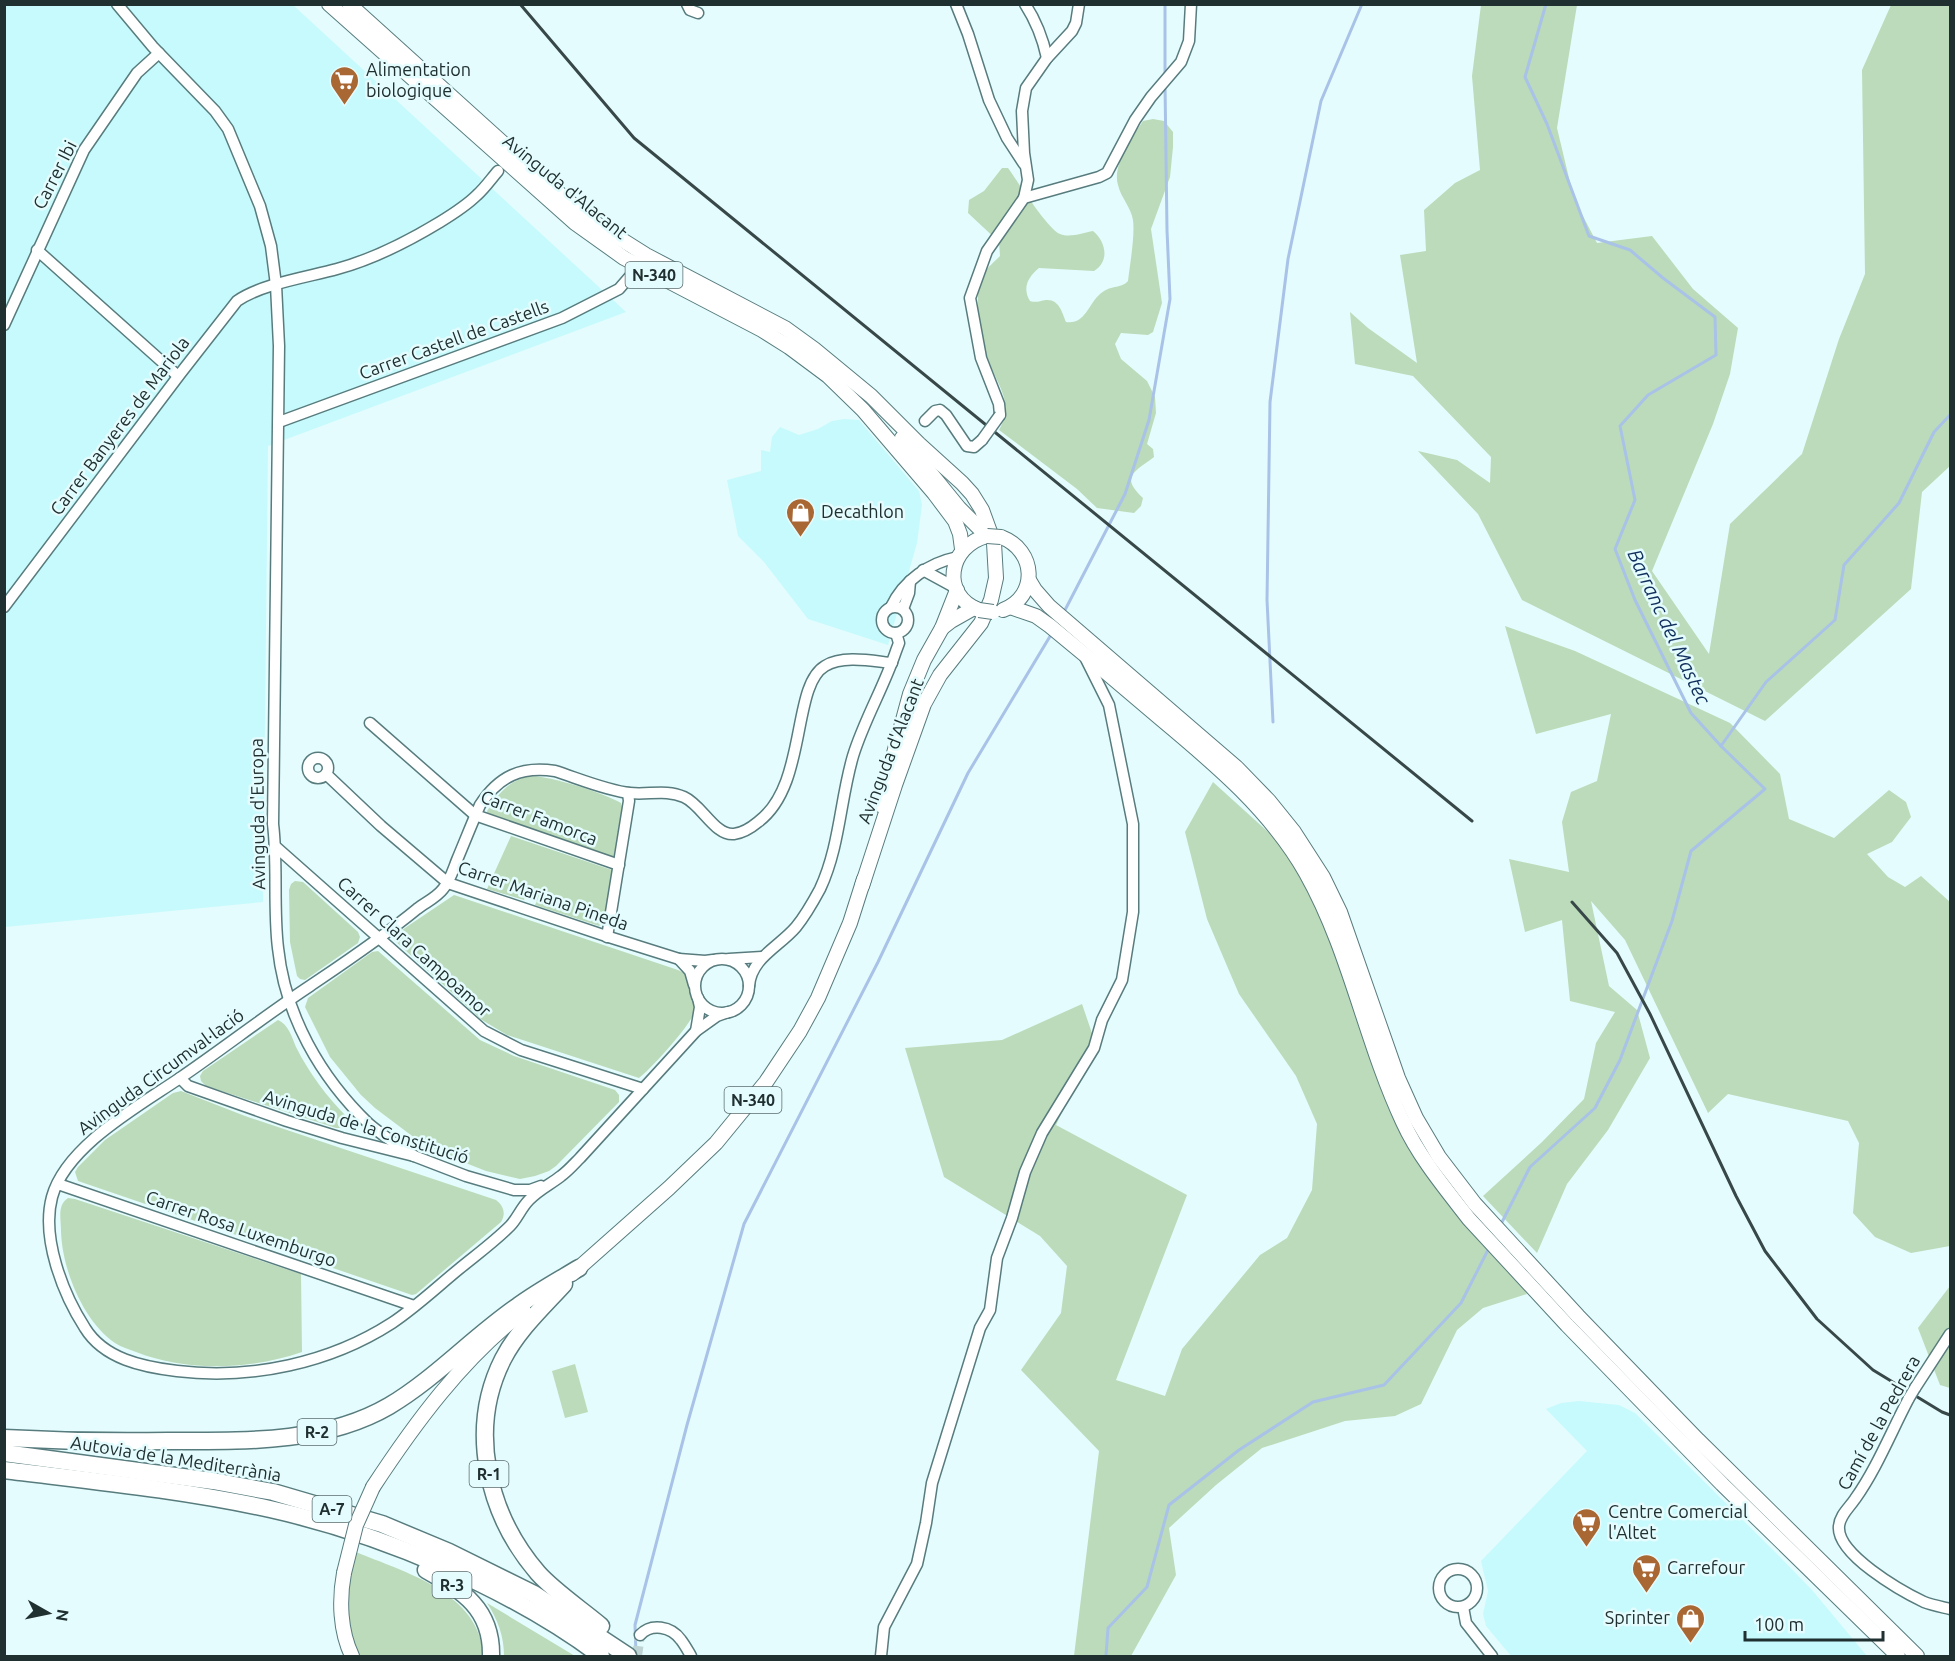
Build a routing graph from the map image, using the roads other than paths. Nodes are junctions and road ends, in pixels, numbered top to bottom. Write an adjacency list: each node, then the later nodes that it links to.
1 (117, 4): 10 (street, Avinguda d'Europa)
2 (329, 4): 24 (main road, Avinguda d'Alacant / N-340)
3 (349, 4): 20 (main road, Avinguda d'Alacant / N-340)
4 (687, 4): 9 (street)
5 (956, 4): 12 (street)
6 (1025, 4): 11 (street)
7 (1079, 4): 11 (street)
8 (1191, 4): 14 (street)
9 (699, 13)
10 (159, 53): 15 (street, Carrer Ibi); 17 (street, Avinguda d'Europa)
11 (1047, 58): 12 (street)
12 (1026, 166): 14 (street)
13 (498, 171): 17 (street, Carrer Banyeres de Mariola)
14 (1024, 198): 21 (street, bridge)
15 (37, 250): 18 (street, Carrer Ibi); 19 (street)
16 (632, 274): 22 (street, Carrer Castell de Castells)
17 (276, 285): 19 (street, Carrer Banyeres de Mariola); 22 (street, Avinguda d'Europa)
18 (4, 325)
19 (178, 376): 29 (street, Carrer Banyeres de Mariola)
20 (850, 378): 23 (main road, Avinguda d'Alacant / N-340); 45 (main road, Avinguda d'Alacant / N-340)
21 (925, 421)
22 (279, 422): 42 (street, Avinguda d'Europa)
23 (994, 537): 24 (main road); 26 (main road, N-340)
24 (960, 553): 25 (street); 28 (main road, N-340)
25 (923, 570): 27 (street); 28 (street)
26 (1029, 580): 31 (main road); 82 (main road)
27 (910, 581): 30 (street); 32 (street)
28 (956, 589): 33 (main road); 34 (main road, N-340)
29 (4, 607)
30 (891, 607): 32 (street); 35 (street)
31 (1010, 607): 33 (main road, N-340); 36 (main road)
32 (903, 609): 35 (street)
33 (982, 610): 34 (main road, N-340)
34 (942, 628): 45 (main road, N-340)
35 (896, 633): 37 (street)
36 (1082, 652): 71 (main road); 78 (street)
37 (892, 663): 40 (street, Avinguda Circumval·lació); 48 (street)
38 (370, 723): 41 (street, Carrer Famorca)
39 (326, 774): 44 (street, Carrer Mariana Pineda)
40 (628, 793): 41 (street, Avinguda Circumval·lació); 43 (street)
41 (475, 815): 43 (street, Carrer Famorca); 44 (street, Avinguda Circumval·lació)
42 (276, 847): 47 (street, Carrer Clara Campoamor); 54 (street, Avinguda d'Europa)
43 (618, 865): 46 (street)
44 (448, 883): 46 (street, Carrer Mariana Pineda); 47 (street, Avinguda Circumval·lació)
45 (862, 886): 62 (main road, N-340)
46 (607, 937): 49 (street, Carrer Mariana Pineda)
47 (381, 939): 54 (street, Avinguda Circumval·lació); 58 (street, Carrer Clara Campoamor)
48 (762, 957): 51 (street); 52 (street)
49 (679, 959): 50 (street, Carrer Mariana Pineda); 53 (street)
50 (716, 959): 51 (street); 53 (street)
51 (728, 959): 52 (street)
52 (749, 986): 55 (street)
53 (696, 992): 55 (street); 56 (street)
54 (289, 1000): 57 (street, Avinguda Circumval·lació); 59 (street, Avinguda d'Europa)
55 (728, 1012): 56 (street, Avinguda Circumval·lació)
56 (696, 1031): 58 (street, Avinguda Circumval·lació)
57 (180, 1078): 59 (street, Avinguda de la Constitució); 60 (street, Avinguda Circumval·lació)
58 (643, 1089): 61 (street, Avinguda Circumval·lació)
59 (414, 1156): 61 (street, Avinguda de la Constitució)
60 (58, 1184): 63 (street, Carrer Rosa Luxemburgo); 63 (street, Avinguda Circumval·lació)
61 (547, 1185): 63 (street, Avinguda Circumval·lació)
62 (579, 1268): 65 (highway, R-2); 73 (main road, N-340, bridge); 76 (highway, R-1)
63 (414, 1306)
64 (1950, 1334): 70 (street, Camí de la Pedrera, bridge)
65 (4, 1438)
66 (4, 1453): 76 (highway, Autovia de la Mediterrània / A-7)
67 (4, 1470): 68 (highway, Autovia de la Mediterrània / A-7)
68 (379, 1542): 74 (highway, R-3); 75 (highway, Autovia de la Mediterrània / A-7)
69 (1463, 1607): 79 (street)
70 (1950, 1610)
71 (1869, 1627): 80 (street); 81 (main road)
72 (640, 1635): 77 (street)
73 (352, 1656)
74 (491, 1656)
75 (601, 1656)
76 (630, 1656)
77 (691, 1656)
78 (881, 1656)
79 (1492, 1656)
80 (1892, 1656)
81 (1898, 1656)
82 (1917, 1656)

